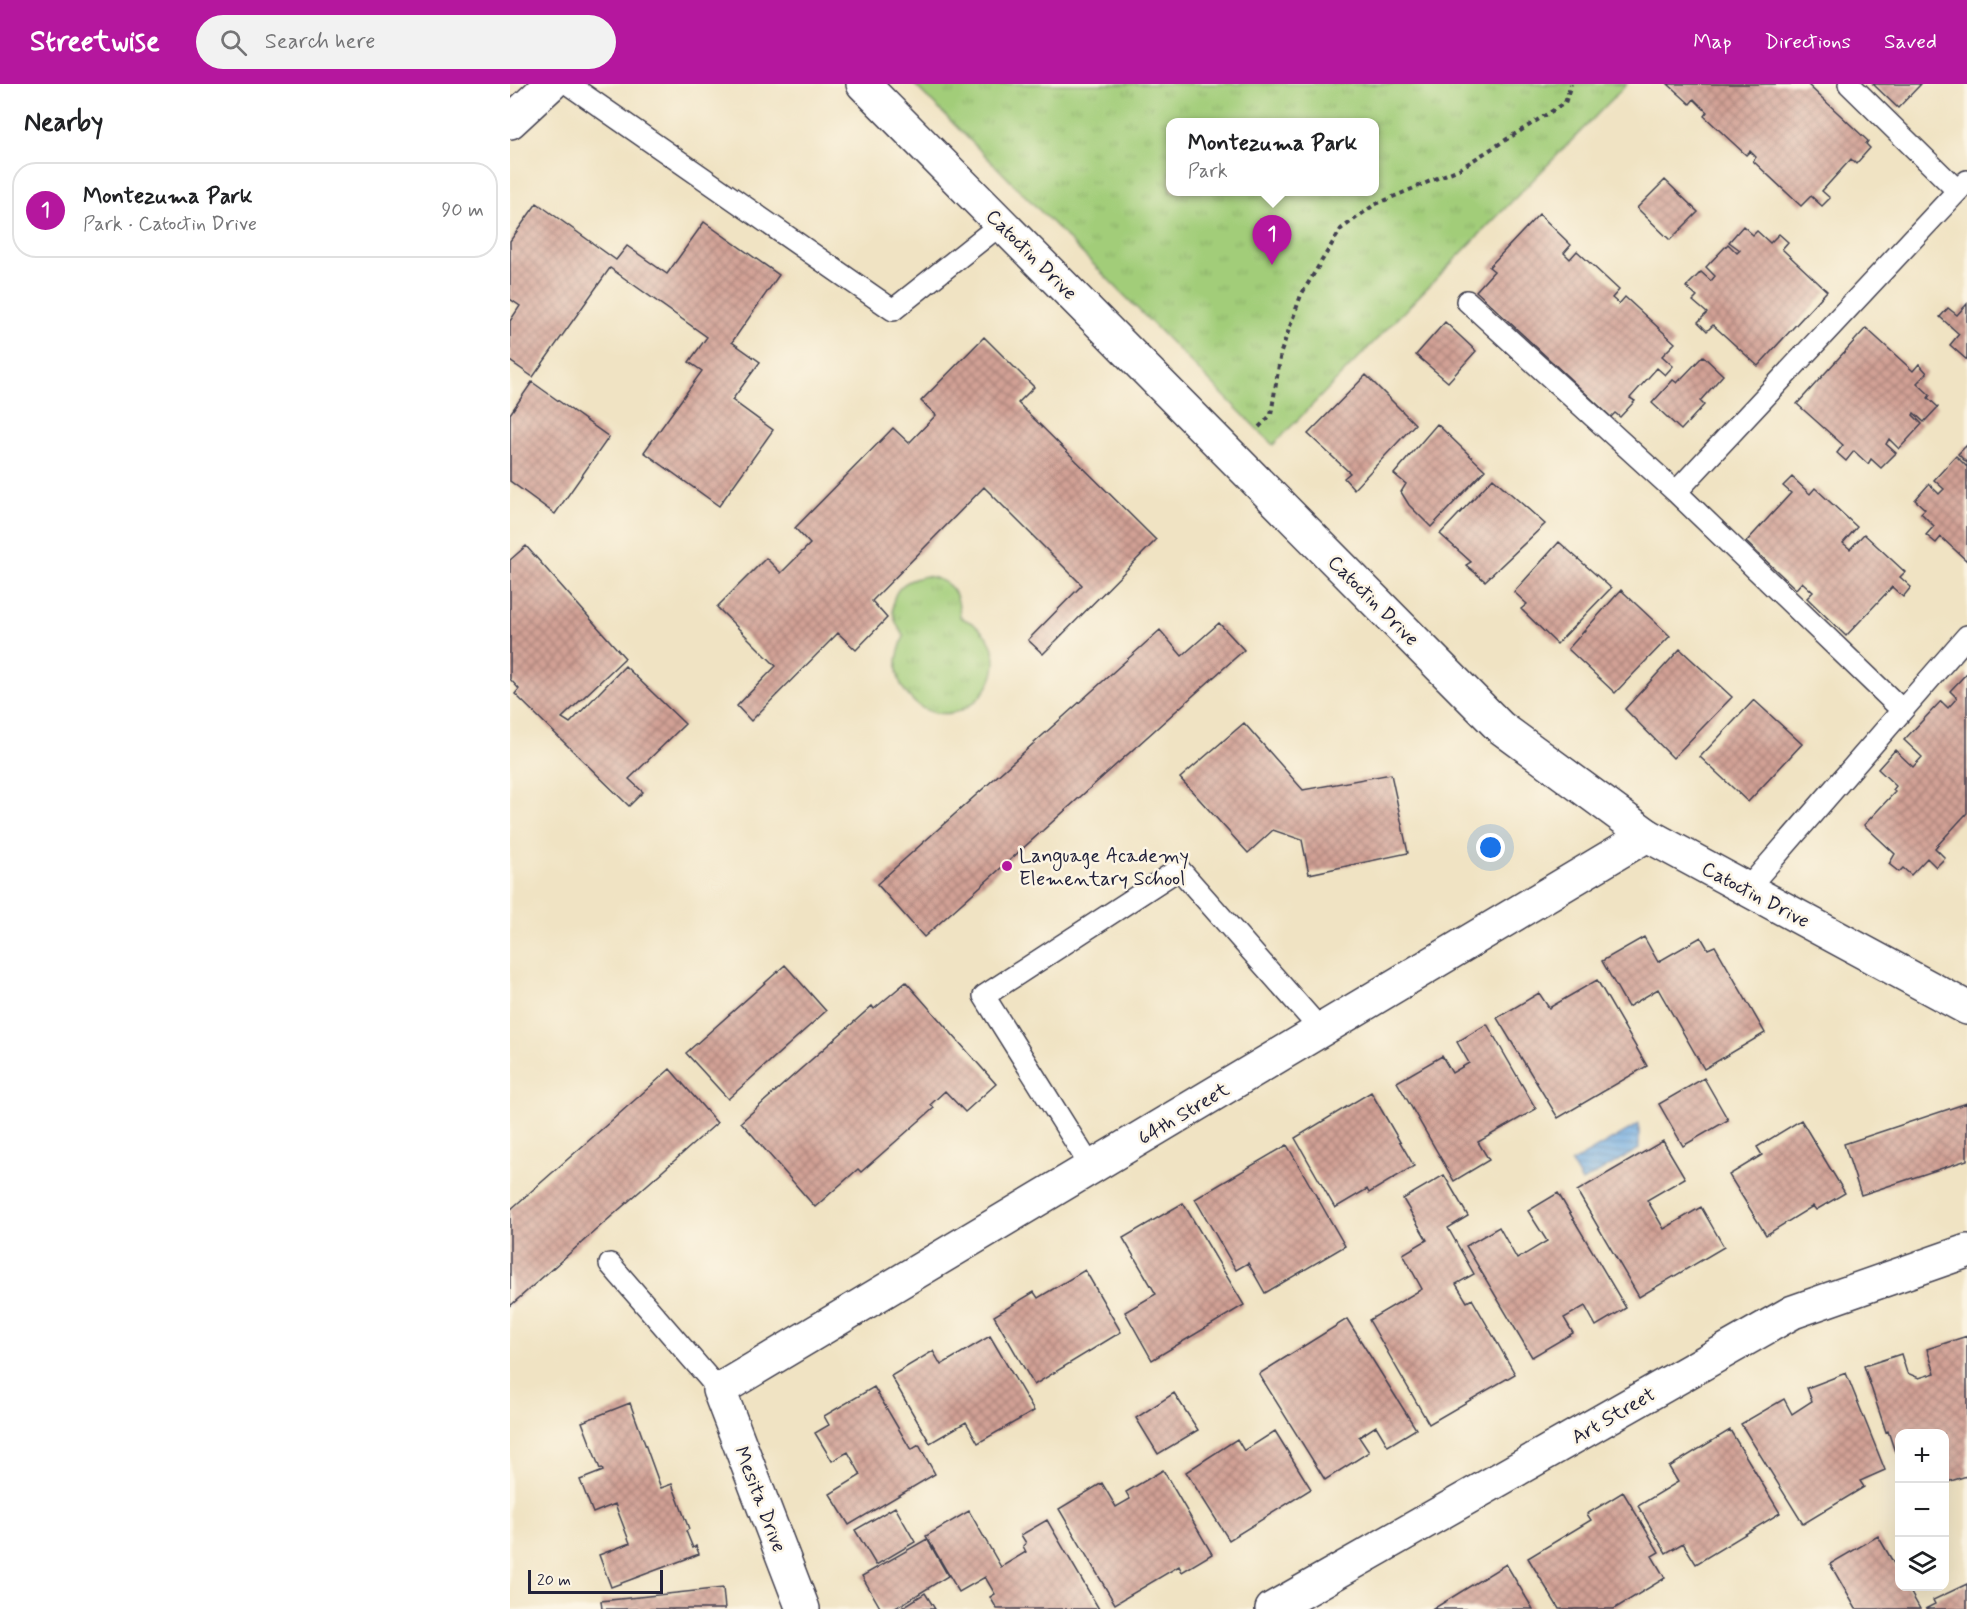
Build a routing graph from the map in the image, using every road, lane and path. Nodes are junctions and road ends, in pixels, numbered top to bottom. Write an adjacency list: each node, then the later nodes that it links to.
1 (551, 84): 6 (street)
2 (568, 84): 8 (lane)
3 (863, 84): 8 (street, Catoctin Drive)
4 (1571, 84): 10 (path)
5 (1849, 84): 7 (lane)
6 (510, 122)
7 (1962, 186): 11 (lane)
8 (1001, 224): 10 (street, Catoctin Drive)
9 (1467, 301): 11 (lane)
10 (1231, 455): 14 (street, Catoctin Drive)
11 (1676, 492): 13 (lane)
12 (1967, 636): 13 (lane)
13 (1902, 710): 15 (lane)
14 (1647, 835): 15 (street, Catoctin Drive); 17 (street, 64th Street)
15 (1747, 889): 16 (street, Catoctin Drive)
16 (1967, 1008)
17 (1321, 1030): 18 (street, 64th Street); 18 (lane)
18 (1091, 1167): 21 (street, 64th Street)
19 (1967, 1251): 23 (street, Art Street)
20 (610, 1264): 21 (lane)
21 (719, 1390): 22 (street, Mesita Drive)
22 (803, 1609)
23 (1272, 1609)

